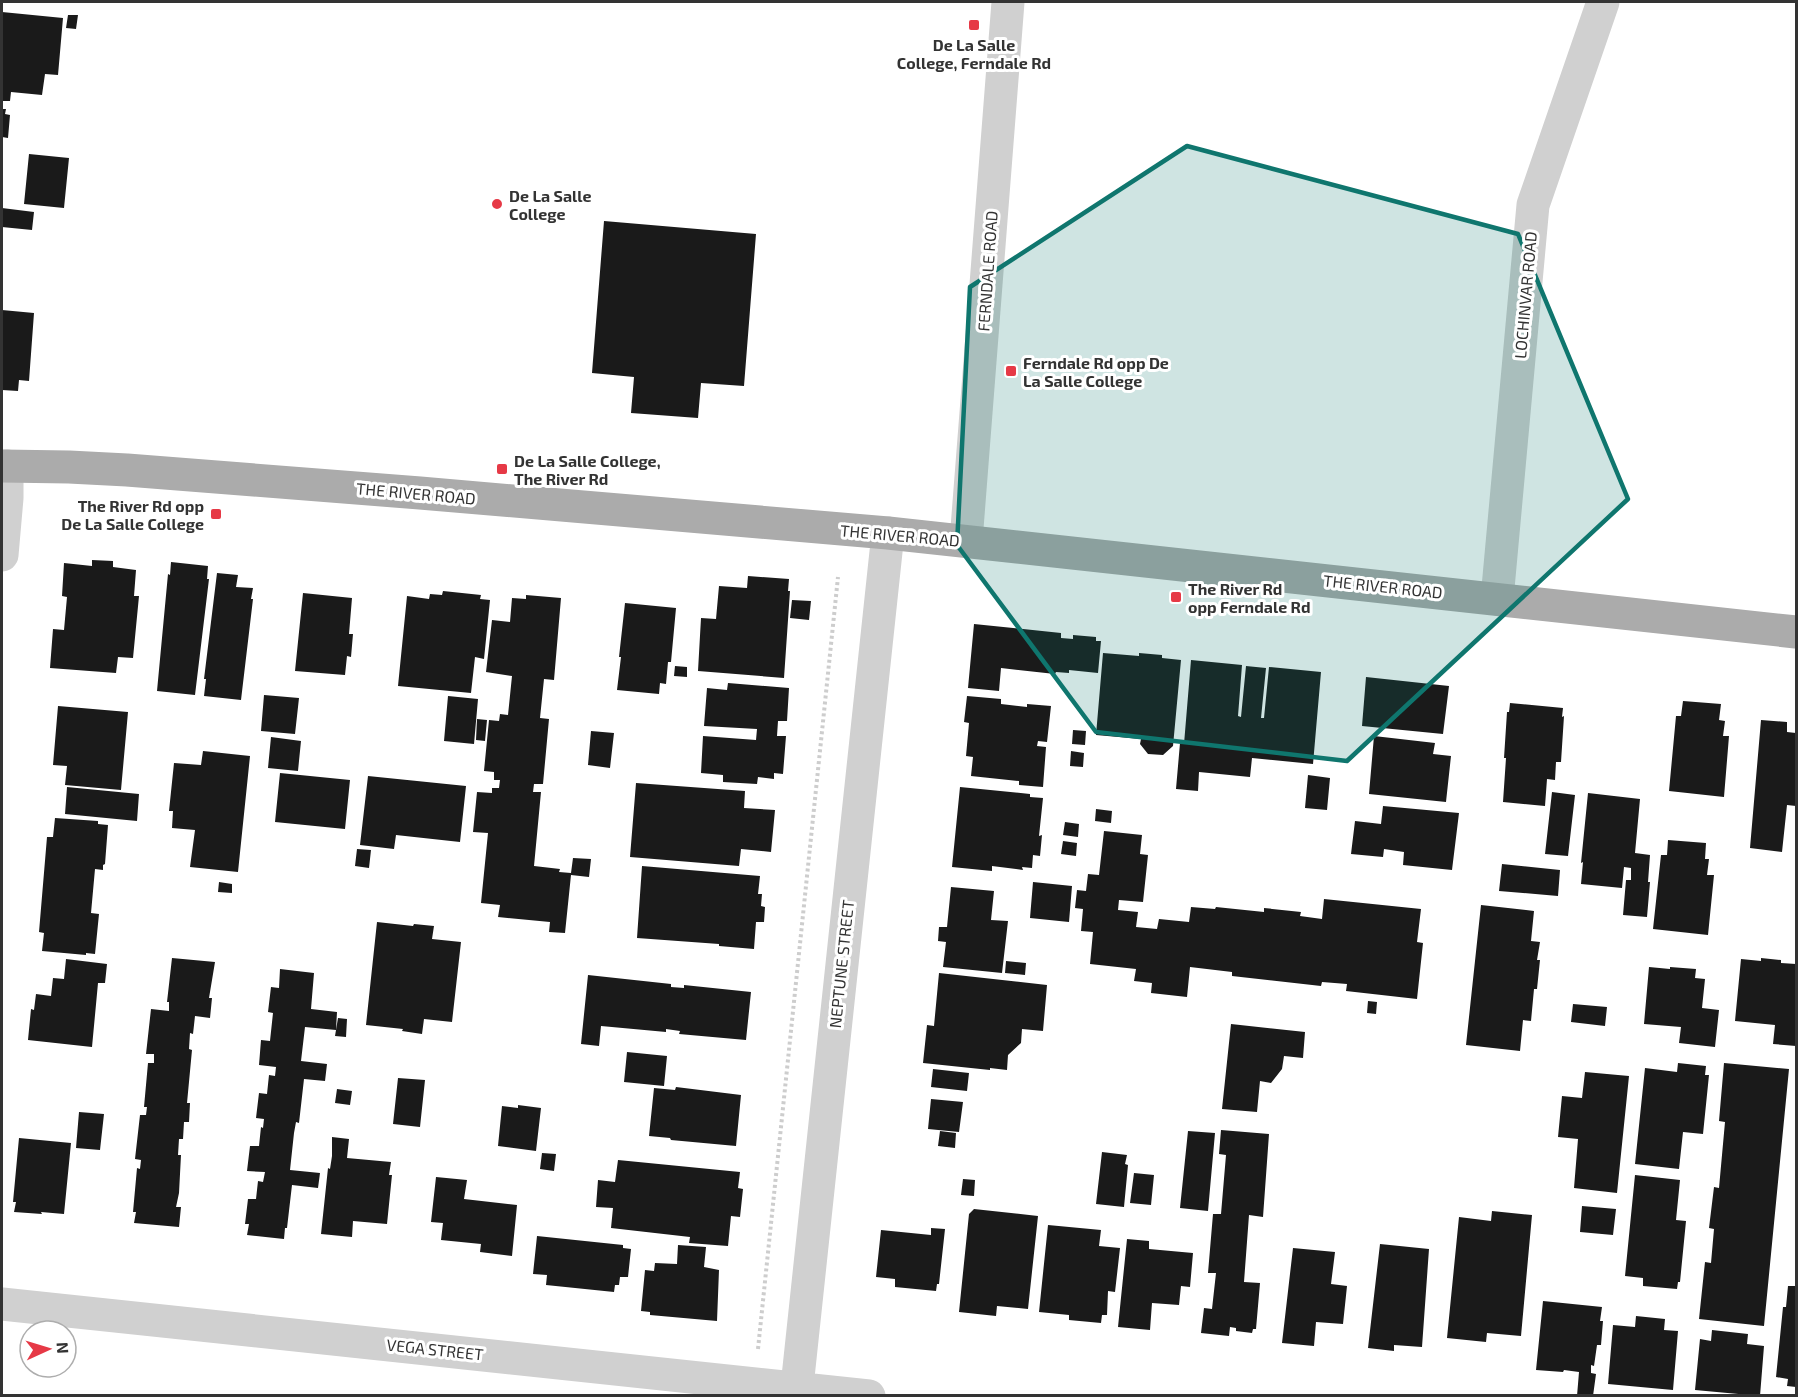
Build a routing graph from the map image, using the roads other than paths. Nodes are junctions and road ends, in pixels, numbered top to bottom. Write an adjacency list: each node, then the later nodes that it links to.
1 (1008, 2): 5 (street, FERNDALE ROAD)
2 (1603, 2): 7 (street, LOCHINVAR ROAD)
3 (4, 466): 4 (main road, THE RIVER ROAD); 6 (street)
4 (888, 533): 5 (main road, THE RIVER ROAD); 10 (street, NEPTUNE STREET)
5 (966, 541): 7 (main road, THE RIVER ROAD)
6 (2, 555)
7 (1497, 599): 8 (main road, THE RIVER ROAD)
8 (1797, 632)
9 (2, 1304): 10 (street, VEGA STREET)
10 (797, 1392): 11 (street, VEGA STREET)
11 (869, 1395)

